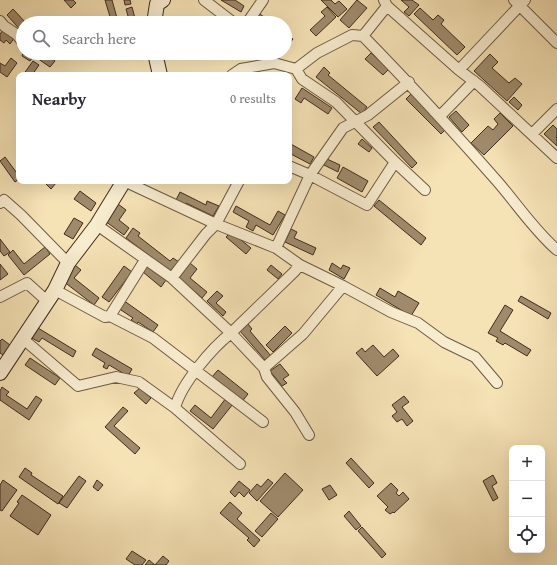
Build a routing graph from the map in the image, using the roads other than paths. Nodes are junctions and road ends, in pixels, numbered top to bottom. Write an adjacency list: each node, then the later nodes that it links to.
1 (204, 0): 7 (street)
2 (263, 0): 8 (street)
3 (157, 1): 6 (street)
4 (520, 2): 12 (street); 17 (street)
5 (386, 3): 11 (street); 17 (street)
6 (155, 16)
7 (225, 16)
8 (253, 16)
9 (1, 26): 10 (street)
10 (16, 34)
11 (363, 36): 16 (street); 20 (street)
12 (557, 44)
13 (157, 60): 18 (street)
14 (272, 60): 15 (street)
15 (274, 63): 16 (street); 19 (street)
16 (296, 69): 24 (street)
17 (458, 70): 21 (street)
18 (159, 72)
19 (236, 72)
20 (409, 82): 23 (street); 24 (street)
21 (474, 82): 23 (street); 25 (street)
22 (557, 109): 25 (street)
23 (440, 116): 38 (street)
24 (354, 121): 27 (street); 29 (street)
25 (532, 134): 26 (street)
26 (557, 158)
27 (395, 162): 29 (street); 33 (street)
28 (292, 167): 29 (street)
29 (310, 175): 37 (street)
30 (122, 184): 36 (street)
31 (130, 184): 35 (street)
32 (237, 184): 35 (street)
33 (425, 190)
34 (0, 202): 40 (street)
35 (216, 224): 37 (street); 42 (street)
36 (97, 225): 39 (street); 40 (street)
37 (276, 248): 41 (street)
38 (557, 250)
39 (145, 260): 42 (street); 46 (street)
40 (68, 263): 44 (street)
41 (300, 265): 43 (street); 47 (street)
42 (172, 278): 47 (street)
43 (343, 286): 49 (street); 52 (street)
44 (51, 295): 45 (street); 46 (street); 48 (street)
45 (0, 297)
46 (110, 316): 50 (street)
47 (231, 333): 49 (street); 50 (street)
48 (22, 338): 51 (street); 53 (street)
49 (264, 368): 55 (street)
50 (196, 371): 53 (street); 54 (street)
51 (0, 372)
52 (497, 383)
53 (175, 408): 56 (street)
54 (263, 422)
55 (309, 435)
56 (240, 464)

